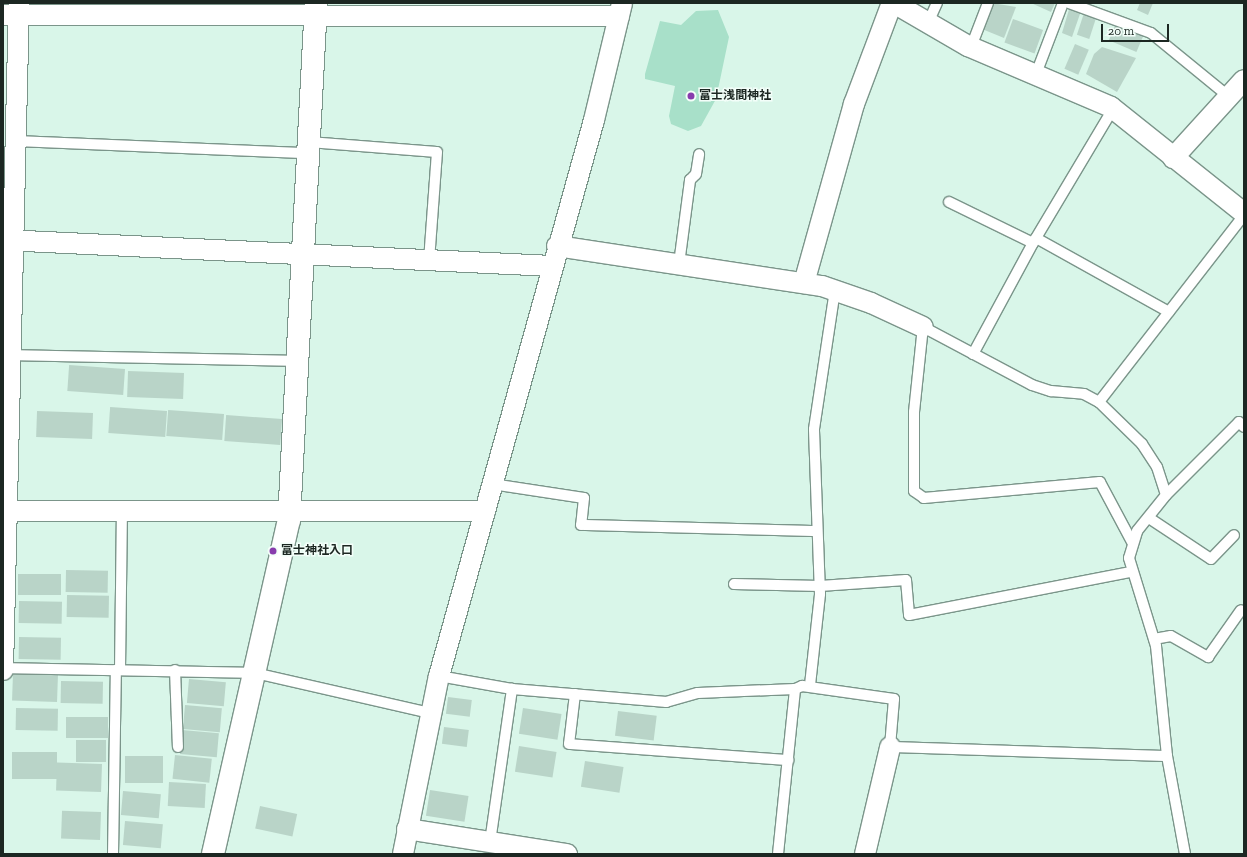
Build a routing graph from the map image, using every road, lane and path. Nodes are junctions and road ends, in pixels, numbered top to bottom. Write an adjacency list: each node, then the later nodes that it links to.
1 (893, 3): 9 (street); 28 (street)
2 (937, 3): 9 (lane)
3 (988, 3): 10 (lane)
4 (1063, 3): 11 (lane)
5 (1069, 3): 13 (lane)
6 (316, 9): 7 (street); 8 (street); 15 (street)
7 (620, 10): 23 (street)
8 (14, 11): 16 (street)
9 (928, 23): 10 (street)
10 (970, 47): 11 (street)
11 (1036, 74): 14 (street)
12 (1244, 80): 13 (street)
13 (1228, 96): 18 (street)
14 (1113, 109): 18 (street); 22 (lane)
15 (309, 148): 16 (lane); 24 (street); 25 (lane)
16 (12, 151): 21 (street)
17 (700, 154): 26 (lane)
18 (1173, 158): 20 (street)
19 (949, 202): 22 (lane)
20 (1244, 214): 30 (lane)
21 (8, 240): 24 (street); 32 (street)
22 (1034, 240): 30 (lane); 33 (lane)
23 (557, 246): 26 (street); 27 (street)
24 (303, 254): 25 (street); 34 (street)
25 (429, 260): 27 (street)
26 (679, 264): 28 (street)
27 (552, 266): 37 (street)
28 (804, 282): 29 (street)
29 (835, 290): 31 (street); 44 (lane)
30 (1169, 312): 35 (lane)
31 (923, 327): 33 (lane); 46 (lane)
32 (8, 350): 34 (lane); 41 (street)
33 (973, 354): 35 (lane)
34 (297, 361): 40 (street)
35 (1099, 402): 38 (lane)
36 (1244, 427): 38 (lane)
37 (492, 484): 42 (street); 44 (lane)
38 (1166, 495): 43 (lane)
39 (122, 510): 40 (street); 41 (street); 54 (lane)
40 (290, 510): 42 (street); 56 (street)
41 (5, 511): 52 (street)
42 (485, 511): 57 (street)
43 (1149, 518): 45 (lane); 46 (lane)
44 (817, 531): 49 (lane)
45 (1234, 535)
46 (1132, 542): 47 (lane)
47 (1131, 572): 49 (lane); 51 (lane)
48 (734, 584): 49 (lane)
49 (820, 586): 58 (lane)
50 (1242, 610): 51 (lane)
51 (1154, 639): 65 (lane)
52 (3, 656): 53 (street)
53 (3, 669): 54 (lane)
54 (118, 670): 55 (lane); 69 (lane)
55 (176, 670): 56 (lane); 63 (lane)
56 (255, 673): 62 (lane); 70 (street)
57 (439, 676): 59 (lane); 62 (street)
58 (810, 685): 60 (lane); 64 (lane)
59 (512, 689): 61 (lane); 68 (lane)
60 (795, 689): 61 (lane); 66 (lane)
61 (575, 694): 66 (lane)
62 (430, 713): 67 (street)
63 (178, 747)
64 (890, 747): 65 (lane); 74 (street)
65 (1167, 756): 75 (lane)
66 (788, 760): 73 (lane)
67 (407, 829): 68 (street); 71 (street)
68 (490, 842): 72 (street)
69 (113, 854)
70 (213, 854)
71 (402, 854)
72 (567, 854)
73 (778, 854)
74 (865, 854)
75 (1185, 854)

